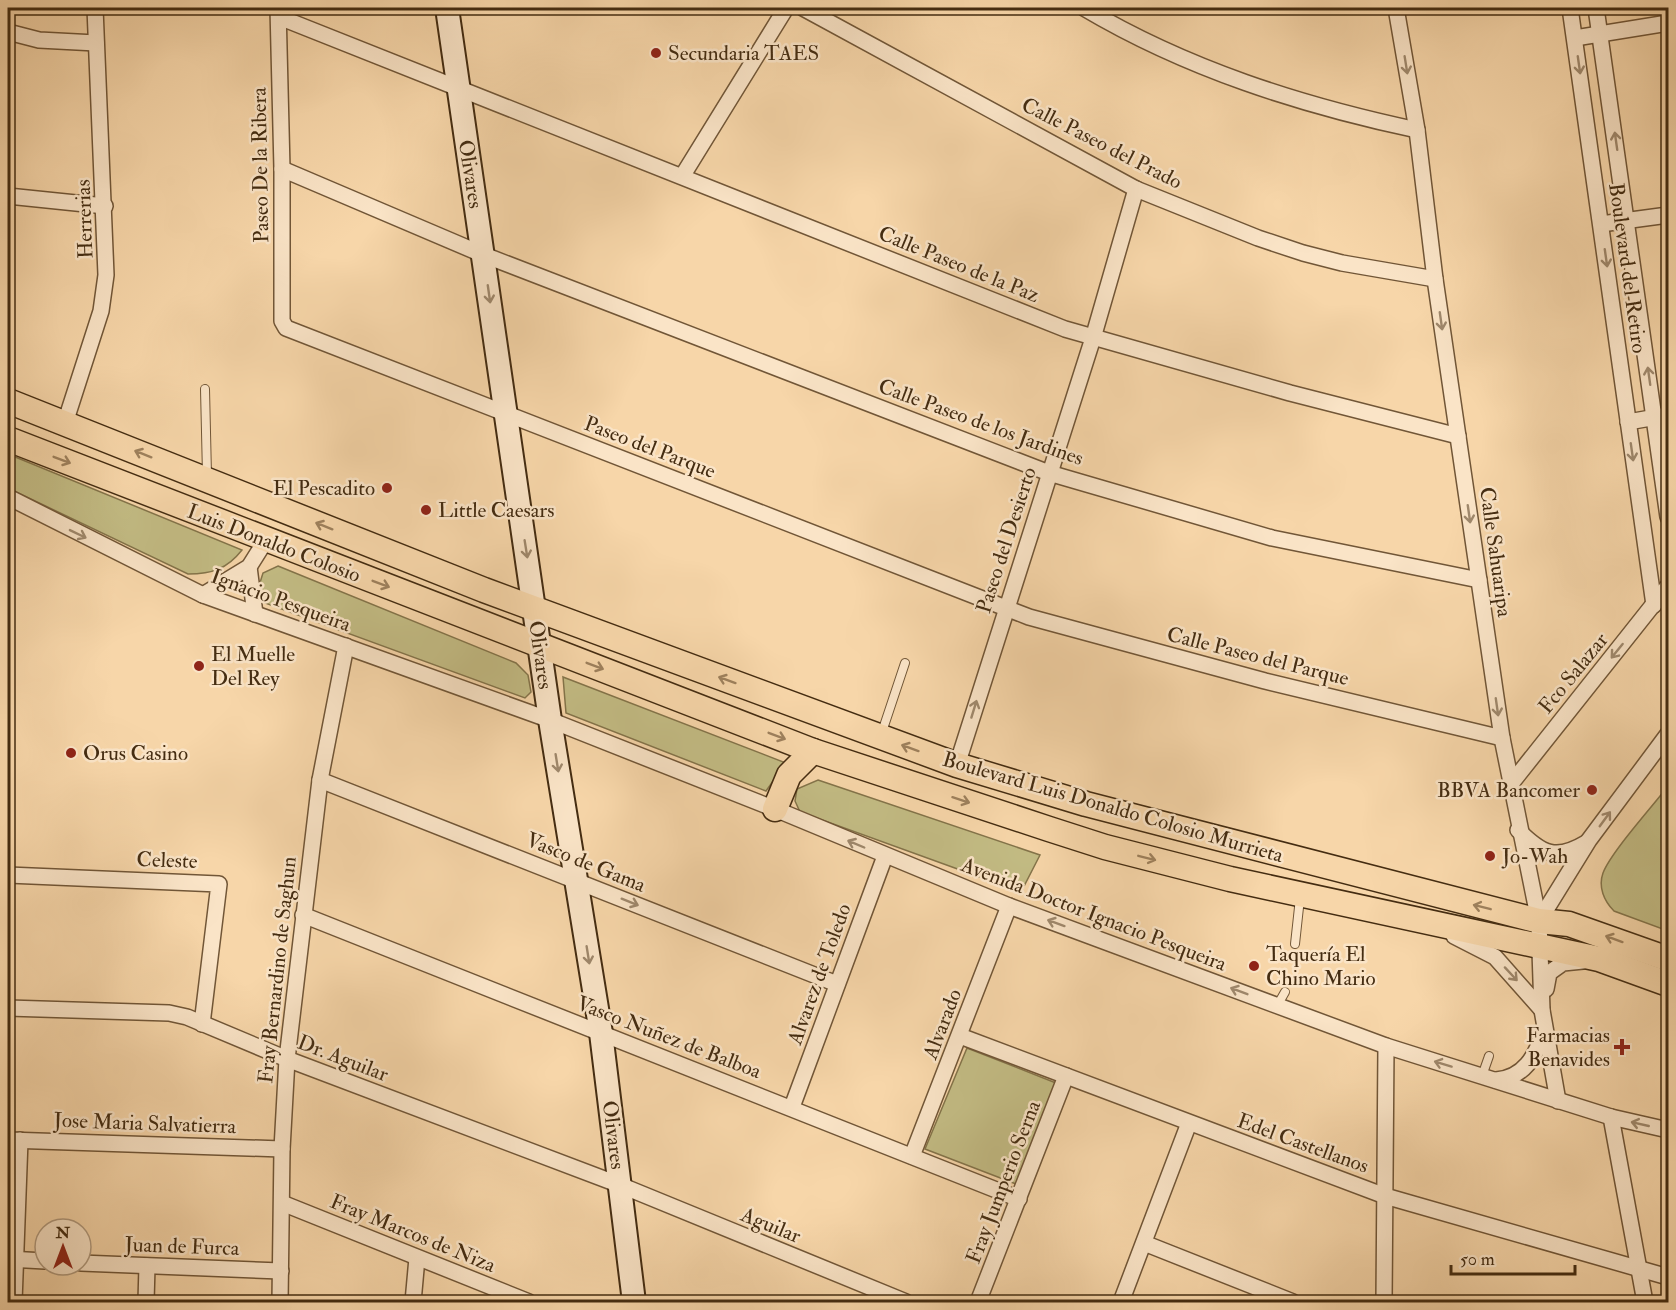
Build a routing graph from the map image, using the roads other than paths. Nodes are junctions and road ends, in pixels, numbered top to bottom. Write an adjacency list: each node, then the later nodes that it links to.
1 (95, 8): 14 (street, Herrerias)
2 (447, 8): 15 (main road, Olivares)
3 (786, 8): 18 (street)
4 (803, 8): 19 (street, Calle Paseo del Prado)
5 (1084, 8): 16 (street)
6 (1396, 8): 16 (street, Calle Sahuaripa, one-way to 16)
7 (1569, 8): 13 (street, Boulevard del Retiro)
8 (1596, 8): 12 (street, Boulevard del Retiro)
9 (278, 12): 15 (street, Calle Paseo de la Paz); 17 (street, Paseo De la Ribera)
10 (1668, 23): 12 (street)
11 (8, 32): 14 (street)
12 (1600, 34): 13 (street); 23 (street, Boulevard del Retiro, one-way to 12)
13 (1575, 38): 24 (street, Boulevard del Retiro, one-way to 24)
14 (96, 43): 21 (street, Herrerias)
15 (458, 87): 18 (street, Calle Paseo de la Paz); 25 (main road, Olivares)
16 (1417, 130): 26 (street, Calle Sahuaripa)
17 (282, 169): 25 (street, Calle Paseo de los Jardines); 27 (street, Paseo De la Ribera)
18 (682, 175): 28 (street, Calle Paseo de la Paz)
19 (1136, 189): 26 (street, Calle Paseo del Prado); 28 (street, Paseo del Desierto)
20 (8, 196): 21 (street)
21 (105, 206): 34 (street, Herrerias)
22 (1668, 215): 23 (street)
23 (1627, 220): 24 (street); 32 (street, Boulevard del Retiro, one-way to 23)
24 (1601, 224): 33 (street, Boulevard del Retiro, one-way to 33)
25 (484, 255): 31 (main road, Olivares, one-way to 31); 37 (street, Calle Paseo de los Jardines)
26 (1435, 279): 35 (street, Calle Sahuaripa, one-way to 35)
27 (282, 321): 31 (street, Paseo del Parque)
28 (1093, 338): 35 (street, Calle Paseo de la Paz); 37 (street, Paseo del Desierto)
29 (205, 389): 38 (lane)
30 (8, 401): 34 (main road, Luis Donaldo Colosio)
31 (505, 413): 48 (street, Paseo del Parque); 49 (main road, Olivares, one-way to 49)
32 (1661, 416): 33 (street); 40 (street, Boulevard del Retiro)
33 (1628, 422): 47 (street, Boulevard del Retiro, one-way to 47)
34 (65, 423): 38 (main road, Luis Donaldo Colosio, one-way to 34)
35 (1458, 436): 43 (street, Calle Sahuaripa, one-way to 43)
36 (8, 439): 41 (main road, Luis Donaldo Colosio, one-way to 41)
37 (1049, 473): 43 (street, Calle Paseo de los Jardines); 48 (street, Paseo del Desierto)
38 (207, 480): 45 (main road, Luis Donaldo Colosio, one-way to 38)
39 (8, 497): 46 (street, Ignacio Pesqueira, one-way to 46)
40 (1668, 517)
41 (266, 540): 42 (street); 51 (main road, Luis Donaldo Colosio, one-way to 51)
42 (249, 567): 46 (street); 50 (street)
43 (1479, 580): 58 (street, Calle Sahuaripa, one-way to 58)
44 (1668, 586): 47 (street, Fco Salazar)
45 (484, 590): 49 (main road, Luis Donaldo Colosio); 51 (main road)
46 (203, 595): 50 (street, Ignacio Pesqueira)
47 (1654, 605): 62 (street, Fco Salazar, one-way to 62)
48 (1006, 608): 58 (street, Calle Paseo del Parque); 60 (street, Paseo del Desierto, one-way to 48)
49 (535, 609): 52 (main road, Olivares); 57 (main road, Boulevard Luis Donaldo Colosio Murrieta, one-way to 49)
50 (255, 614): 53 (street, Ignacio Pesqueira)
51 (462, 615): 52 (main road, Luis Donaldo Colosio)
52 (540, 645): 55 (main road, Olivares); 59 (main road, Boulevard Luis Donaldo Colosio Murrieta, one-way to 59)
53 (346, 646): 55 (street, Ignacio Pesqueira); 61 (street, Fray Bernardino de Saghun)
54 (905, 663): 57 (lane)
55 (550, 720): 63 (street, Avenida Doctor Ignacio Pesqueira); 68 (main road, Olivares, one-way to 68)
56 (1668, 734): 65 (street, one-way to 56)
57 (881, 737): 60 (main road, Boulevard Luis Donaldo Colosio Murrieta, one-way to 57)
58 (1502, 738): 62 (street, Calle Sahuaripa)
59 (813, 750): 63 (main road); 69 (main road, Boulevard Luis Donaldo Colosio Murrieta, one-way to 69)
60 (957, 765): 73 (main road, Boulevard Luis Donaldo Colosio Murrieta, one-way to 60)
61 (320, 780): 68 (street, Vasco de Gama); 71 (street, Fray Bernardino de Saghun)
62 (1510, 785): 64 (street, Calle Sahuaripa)
63 (775, 809): 66 (street, Avenida Doctor Ignacio Pesqueira, one-way to 63)
64 (1518, 830): 65 (street); 73 (street, Calle Sahuaripa)
65 (1589, 840): 73 (street)
66 (885, 856): 70 (street, Avenida Doctor Ignacio Pesqueira); 78 (street, Alvarez de Toledo)
67 (8, 875): 82 (street, Celeste)
68 (576, 880): 78 (street, Vasco de Gama, one-way to 78); 84 (main road, Olivares, one-way to 84)
69 (1300, 895): 72 (main road, Boulevard Luis Donaldo Colosio Murrieta); 74 (lane)
70 (1009, 906): 85 (street, Alvarado); 86 (street, Avenida Doctor Ignacio Pesqueira, one-way to 70)
71 (303, 915): 84 (street, Vasco Nuñez de Balboa); 88 (street, Fray Bernardino de Saghun)
72 (1405, 918): 75 (main road, Boulevard Luis Donaldo Colosio Murrieta); 81 (street, one-way to 81)
73 (1539, 921): 75 (street, Calle Sahuaripa); 77 (main road, Boulevard Luis Donaldo Colosio Murrieta, one-way to 73)
74 (1295, 944)
75 (1541, 946): 76 (main road, Boulevard Luis Donaldo Colosio Murrieta); 81 (street, Calle Sahuaripa)
76 (1599, 959): 79 (main road, Boulevard Luis Donaldo Colosio Murrieta); 81 (street)
77 (1668, 959)
78 (837, 984): 92 (street, Alvarez de Toledo)
79 (1668, 984)
80 (8, 1008): 82 (street, Dr. Aguilar)
81 (1542, 1010): 83 (street, Calle Sahuaripa)
82 (202, 1024): 88 (street, Dr. Aguilar)
83 (1544, 1031): 90 (street); 91 (street, Calle Sahuaripa)
84 (601, 1033): 92 (street, Vasco Nuñez de Balboa); 99 (main road, Olivares)
85 (960, 1036): 89 (street, Edel Castellanos); 98 (street, Alvarado)
86 (1386, 1046): 90 (street, Avenida Doctor Ignacio Pesqueira, one-way to 86); 100 (street)
87 (1489, 1056): 90 (lane)
88 (287, 1059): 97 (street, Fray Bernardino de Saghun); 99 (street, Dr. Aguilar)
89 (1066, 1076): 94 (street, Edel Castellanos); 101 (street, Fray Jumperio Serna)
90 (1489, 1078): 91 (street, Avenida Doctor Ignacio Pesqueira)
91 (1558, 1101): 93 (street, Avenida Doctor Ignacio Pesqueira)
92 (792, 1107): 98 (street, Vasco Nuñez de Balboa)
93 (1611, 1117): 95 (street, Avenida Doctor Ignacio Pesqueira, one-way to 93); 109 (street)
94 (1189, 1124): 100 (street, Edel Castellanos); 103 (street)
95 (1668, 1130)
96 (14, 1140): 97 (street, Jose Maria Salvatierra); 105 (street)
97 (282, 1149): 102 (street, Fray Bernardino de Saghun)
98 (912, 1156): 101 (street, Vasco Nuñez de Balboa)
99 (620, 1185): 117 (main road, Olivares); 118 (street, Aguilar)
100 (1385, 1196): 109 (street, Edel Castellanos); 122 (street)
101 (1019, 1199): 119 (street, Fray Jumperio Serna)
102 (282, 1203): 104 (street, Fray Marcos de Niza); 110 (street, Fray Bernardino de Saghun)
103 (1144, 1243): 120 (street); 121 (street)
104 (417, 1257): 115 (street); 116 (street, Fray Marcos de Niza)
105 (11, 1260): 106 (street); 112 (street)
106 (33, 1261)
107 (93, 1264): 108 (street, Juan de Furca)
108 (147, 1266): 110 (street, Juan de Furca); 113 (street)
109 (1640, 1268): 111 (street, Edel Castellanos); 123 (street)
110 (280, 1271): 114 (street, Fray Bernardino de Saghun)
111 (1668, 1277)
112 (14, 1302)
113 (146, 1302)
114 (280, 1302)
115 (413, 1302)
116 (529, 1302)
117 (634, 1302)
118 (906, 1302)
119 (978, 1302)
120 (1121, 1302)
121 (1293, 1302)
122 (1384, 1302)
123 (1645, 1302)

